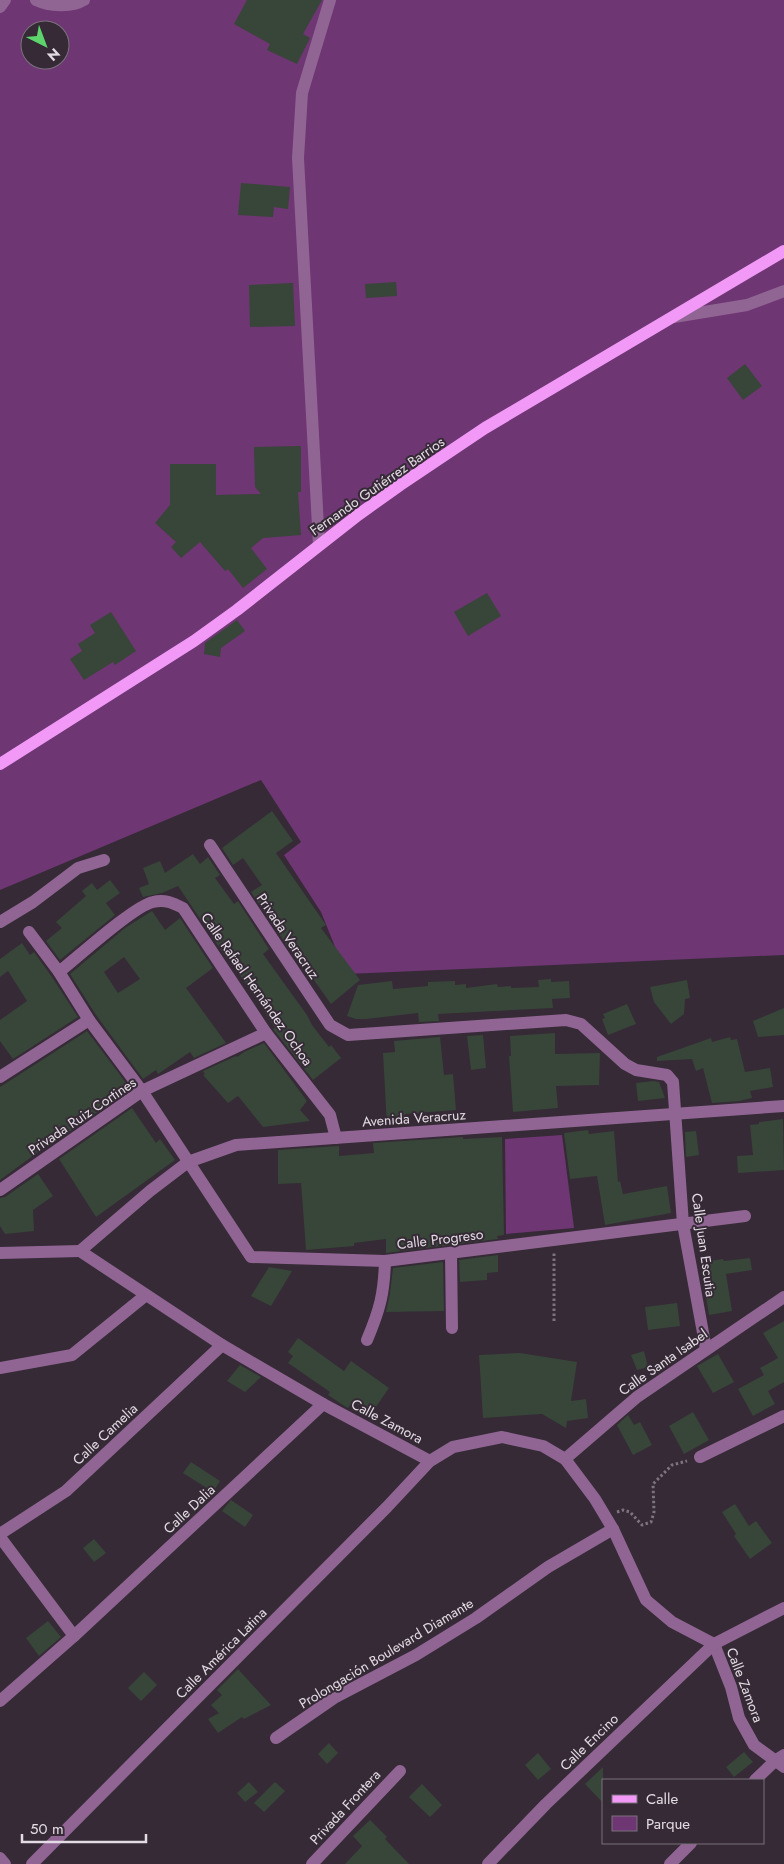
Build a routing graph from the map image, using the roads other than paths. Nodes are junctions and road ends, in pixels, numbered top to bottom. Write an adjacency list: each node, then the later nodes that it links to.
1 (4, 0): 5 (street)
2 (36, 0): 3 (street)
3 (84, 0)
4 (330, 0): 9 (street)
5 (0, 7)
6 (784, 251): 8 (main road, Fernando Gutiérrez Barrios)
7 (784, 291): 8 (street)
8 (674, 318): 9 (main road, Fernando Gutiérrez Barrios)
9 (319, 545): 10 (main road, Fernando Gutiérrez Barrios)
10 (0, 764)
11 (210, 846): 18 (street, Privada Veracruz)
12 (104, 860): 13 (street)
13 (0, 922)
14 (29, 932): 15 (street)
15 (59, 972): 16 (street); 17 (street, Calle Rafael Hernández Ochoa)
16 (89, 1020): 19 (street); 20 (street)
17 (266, 1033): 20 (street, Privada Ruiz Cortines); 23 (street, Calle Rafael Hernández Ochoa)
18 (348, 1035): 22 (street, Calle Juan Escutia)
19 (0, 1077)
20 (142, 1091): 24 (street); 25 (street, Privada Ruiz Cortines)
21 (784, 1106): 22 (street, Avenida Veracruz)
22 (677, 1115): 23 (street, Avenida Veracruz); 27 (street, Calle Juan Escutia)
23 (336, 1138): 24 (street, Avenida Veracruz)
24 (188, 1162): 29 (street, Avenida Veracruz); 31 (street, Calle Progreso)
25 (0, 1190)
26 (744, 1216): 27 (street, Calle Progreso)
27 (683, 1224): 30 (street, Calle Progreso); 37 (street, Calle Juan Escutia)
28 (1, 1251): 29 (street)
29 (80, 1251): 32 (street, Calle Zamora)
30 (451, 1253): 31 (street, Calle Progreso); 34 (street)
31 (385, 1261): 35 (street)
32 (146, 1295): 36 (street, Calle Zamora); 38 (street)
33 (784, 1297): 37 (street, Calle Santa Isabel)
34 (452, 1328)
35 (367, 1340)
36 (222, 1345): 39 (street, Calle Zamora); 45 (street, Calle Camelia)
37 (706, 1349): 42 (street, Calle Santa Isabel)
38 (0, 1368)
39 (323, 1404): 43 (street, Calle Zamora); 47 (street, Calle Dalia)
40 (784, 1416): 41 (street)
41 (700, 1457)
42 (565, 1459): 43 (street, Calle Zamora); 44 (street, Calle Zamora)
43 (430, 1462): 57 (street, Calle América Latina)
44 (613, 1529): 48 (street, Calle Zamora); 50 (street, Prolongación Boulevard Diamante)
45 (0, 1535): 47 (street)
46 (784, 1608): 48 (street, Calle Encino)
47 (74, 1636): 49 (street, Calle Dalia)
48 (714, 1644): 51 (street, Calle Zamora); 59 (street, Calle Encino)
49 (0, 1701)
50 (276, 1738)
51 (781, 1761): 53 (street)
52 (400, 1771): 58 (street, Privada Frontera)
53 (756, 1779)
54 (690, 1844): 60 (street)
55 (0, 1858): 56 (street)
56 (5, 1864)
57 (32, 1864)
58 (312, 1864)
59 (488, 1864)
60 (670, 1864)

